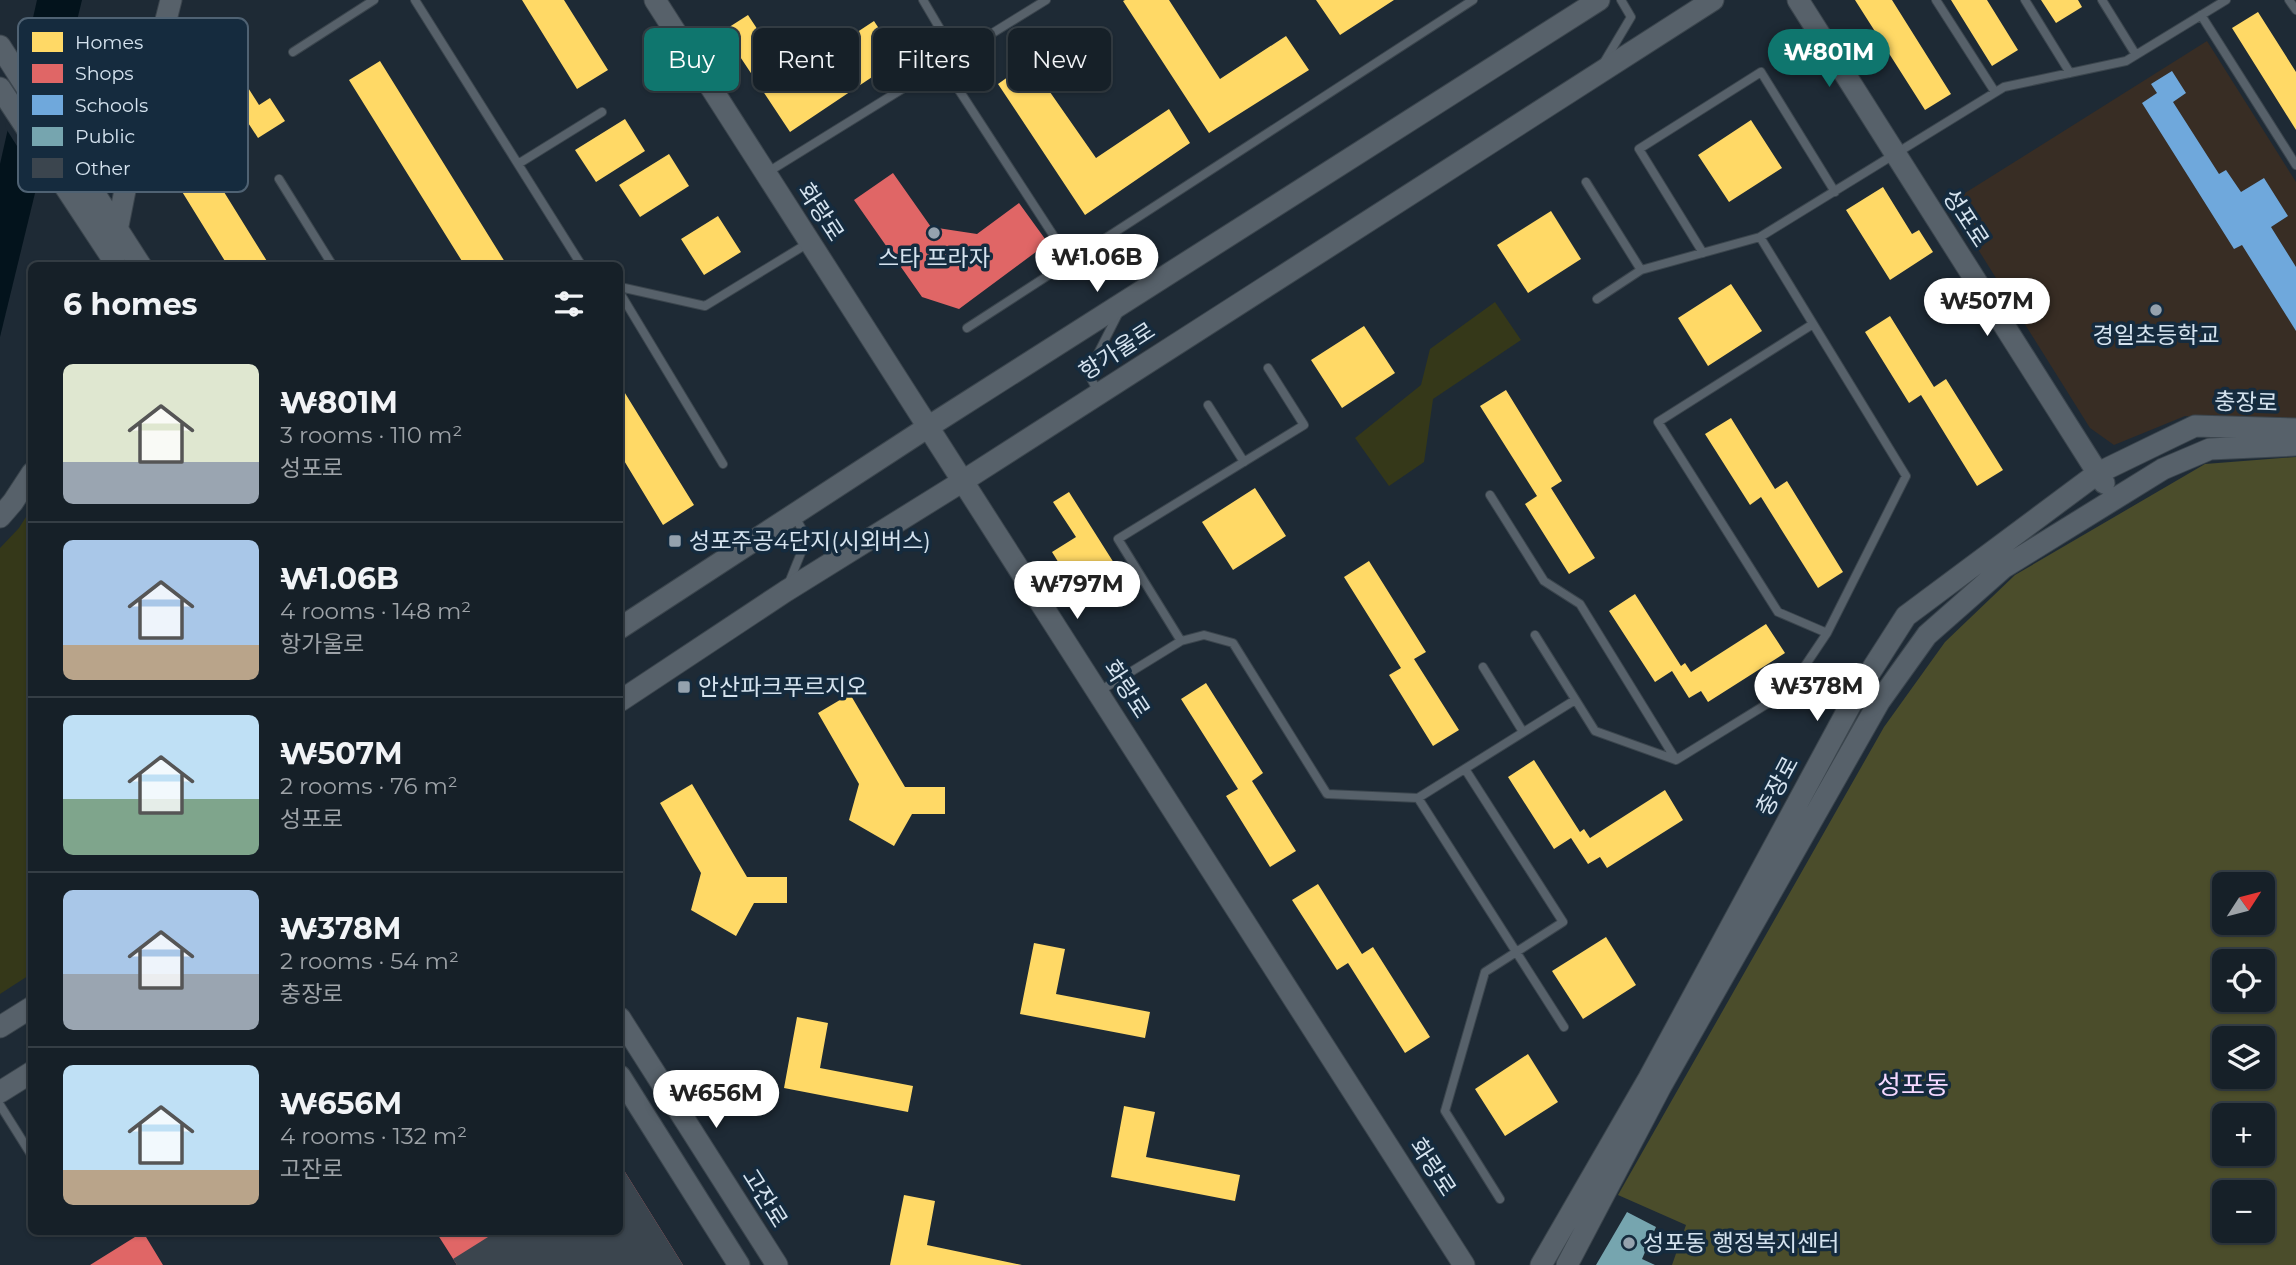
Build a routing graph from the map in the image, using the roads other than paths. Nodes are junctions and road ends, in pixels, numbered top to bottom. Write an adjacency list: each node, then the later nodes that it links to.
1 (171, 0): 19 (street)
2 (374, 0): 23 (lane)
3 (415, 0): 35 (lane)
4 (655, 0): 37 (street, 화랑로)
5 (923, 0): 20 (lane)
6 (1046, 0): 21 (lane)
7 (1473, 0): 48 (lane)
8 (1599, 0): 58 (street, 항가울로)
9 (1620, 0): 27 (lane)
10 (1713, 0): 27 (street, 항가울로)
11 (1798, 0): 34 (street, 성포로)
12 (1936, 0): 31 (lane)
13 (2025, 0): 25 (lane)
14 (2102, 0): 24 (lane)
15 (2289, 0): 17 (lane)
16 (2220, 2): 18 (lane)
17 (2296, 10)
18 (2201, 15): 24 (lane); 36 (lane)
19 (166, 18)
20 (940, 28)
21 (994, 32)
22 (0, 46): 26 (street)
23 (293, 52)
24 (2136, 55): 25 (lane)
25 (2070, 73): 31 (lane)
26 (18, 75)
27 (1596, 75): 62 (street, 항가울로)
28 (0, 88): 33 (street)
29 (898, 91): 37 (lane)
30 (960, 91): 48 (lane)
31 (1995, 92): 34 (lane)
32 (602, 112): 35 (lane)
33 (18, 115)
34 (1895, 155): 43 (lane); 69 (street, 성포로)
35 (517, 164): 53 (lane)
36 (2296, 165)
37 (766, 173): 46 (street, 화랑로)
38 (279, 179): 52 (lane)
39 (1586, 182): 54 (lane)
40 (69, 192): 49 (street)
41 (92, 192): 44 (street)
42 (123, 192): 44 (street)
43 (1835, 192): 45 (lane); 47 (lane)
44 (116, 228): 50 (street); 51 (street)
45 (1760, 237): 47 (lane); 59 (lane)
46 (810, 242): 55 (lane); 64 (street, 화랑로)
47 (1703, 253): 54 (lane)
48 (1070, 261): 60 (lane)
49 (112, 262)
50 (113, 262)
51 (138, 262)
52 (331, 262)
53 (579, 262)
54 (1641, 270): 57 (lane)
55 (623, 288)
56 (623, 298): 68 (lane)
57 (1597, 299)
58 (1125, 302): 62 (lane); 64 (street, 항가울로)
59 (1814, 324): 78 (lane); 78 (lane)
60 (967, 328)
61 (1268, 368): 67 (lane)
62 (1099, 393): 71 (street, 항가울로)
63 (1208, 405): 67 (lane)
64 (928, 427): 71 (street, 화랑로); 74 (street, 항가울로)
65 (2296, 429): 69 (street, 충장로)
66 (2296, 445): 73 (street, 충장로)
67 (1244, 463): 80 (lane)
68 (723, 464)
69 (2098, 473): 73 (street, 성포로); 103 (street, 충장로)
70 (28, 479): 75 (street)
71 (962, 481): 76 (street, 항가울로); 82 (street, 화랑로)
72 (1490, 495): 86 (lane)
73 (2114, 500): 104 (street, 충장로)
74 (793, 514): 76 (lane); 77 (street, 항가울로)
75 (0, 517)
76 (786, 591): 83 (street, 항가울로)
77 (623, 626)
78 (1827, 633): 86 (lane)
79 (1535, 635): 84 (lane)
80 (1181, 641): 82 (lane); 88 (lane)
81 (1483, 667): 85 (lane)
82 (1098, 692): 102 (street, 화랑로)
83 (623, 699)
84 (1575, 700): 85 (lane); 86 (lane)
85 (1523, 732): 87 (lane)
86 (1676, 760)
87 (1465, 769): 88 (lane); 89 (lane)
88 (1418, 798): 89 (lane)
89 (1516, 952): 93 (lane); 99 (lane)
90 (28, 1010): 92 (street)
91 (623, 1023): 101 (street, 고잔로)
92 (0, 1027)
93 (1564, 1027)
94 (28, 1074): 96 (street)
95 (623, 1081): 100 (street)
96 (0, 1092)
97 (0, 1105): 98 (lane)
98 (28, 1150)
99 (1500, 1199)
100 (739, 1265)
101 (777, 1265)
102 (1464, 1265)
103 (1541, 1265)
104 (1567, 1265)

